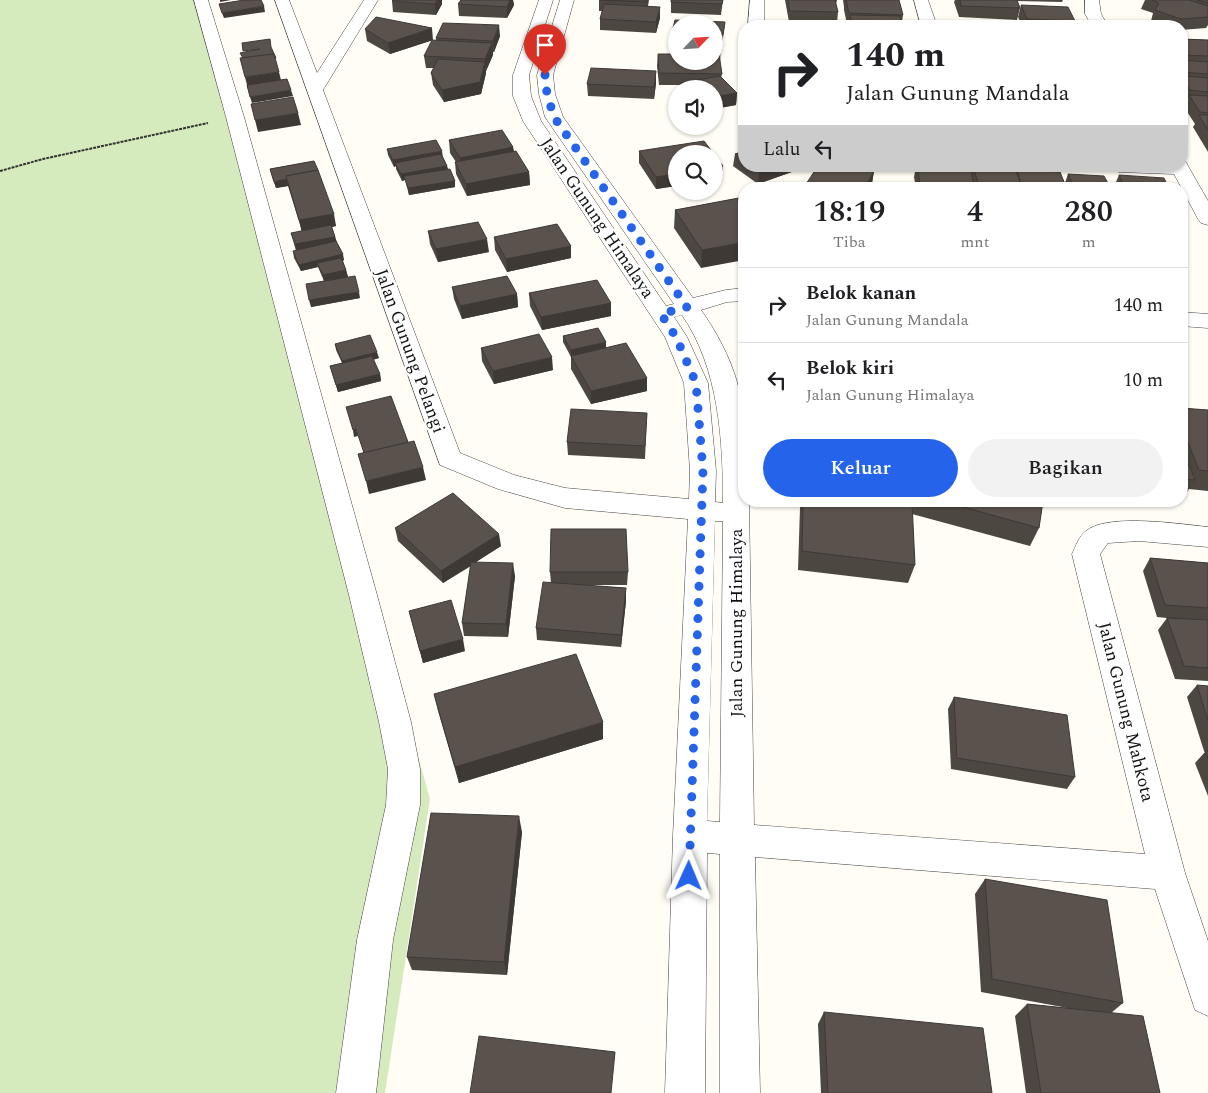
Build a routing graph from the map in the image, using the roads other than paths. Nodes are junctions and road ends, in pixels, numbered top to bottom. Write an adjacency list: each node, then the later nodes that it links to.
1 (201, 0): 27 (street)
2 (282, 0): 12 (street, Jalan Gunung Pelangi)
3 (371, 0): 12 (street)
4 (546, 0): 17 (street, Jalan Gunung Himalaya)
5 (568, 0): 16 (street, Jalan Gunung Himalaya)
6 (757, 0): 9 (street)
7 (921, 0): 10 (street)
8 (1092, 0): 11 (street)
9 (756, 20)
10 (927, 20)
11 (1096, 20)
12 (315, 89): 20 (street, Jalan Gunung Pelangi)
13 (1188, 183): 14 (street)
14 (1208, 220)
15 (738, 295): 16 (street)
16 (687, 307): 17 (street); 21 (street, Jalan Gunung Himalaya)
17 (661, 314): 20 (street, Jalan Gunung Himalaya)
18 (1188, 320): 19 (street)
19 (1208, 321)
20 (701, 511): 21 (street); 23 (street, Jalan Gunung Himalaya)
21 (736, 513): 24 (street, Jalan Gunung Himalaya)
22 (1208, 537): 25 (street, Jalan Gunung Mahkota)
23 (690, 836): 24 (street); 28 (street, Jalan Gunung Himalaya)
24 (736, 840): 25 (street); 29 (street, Jalan Gunung Himalaya)
25 (1167, 873): 26 (street, Jalan Gunung Mahkota)
26 (1208, 997)
27 (356, 1093)
28 (685, 1093)
29 (740, 1093)

